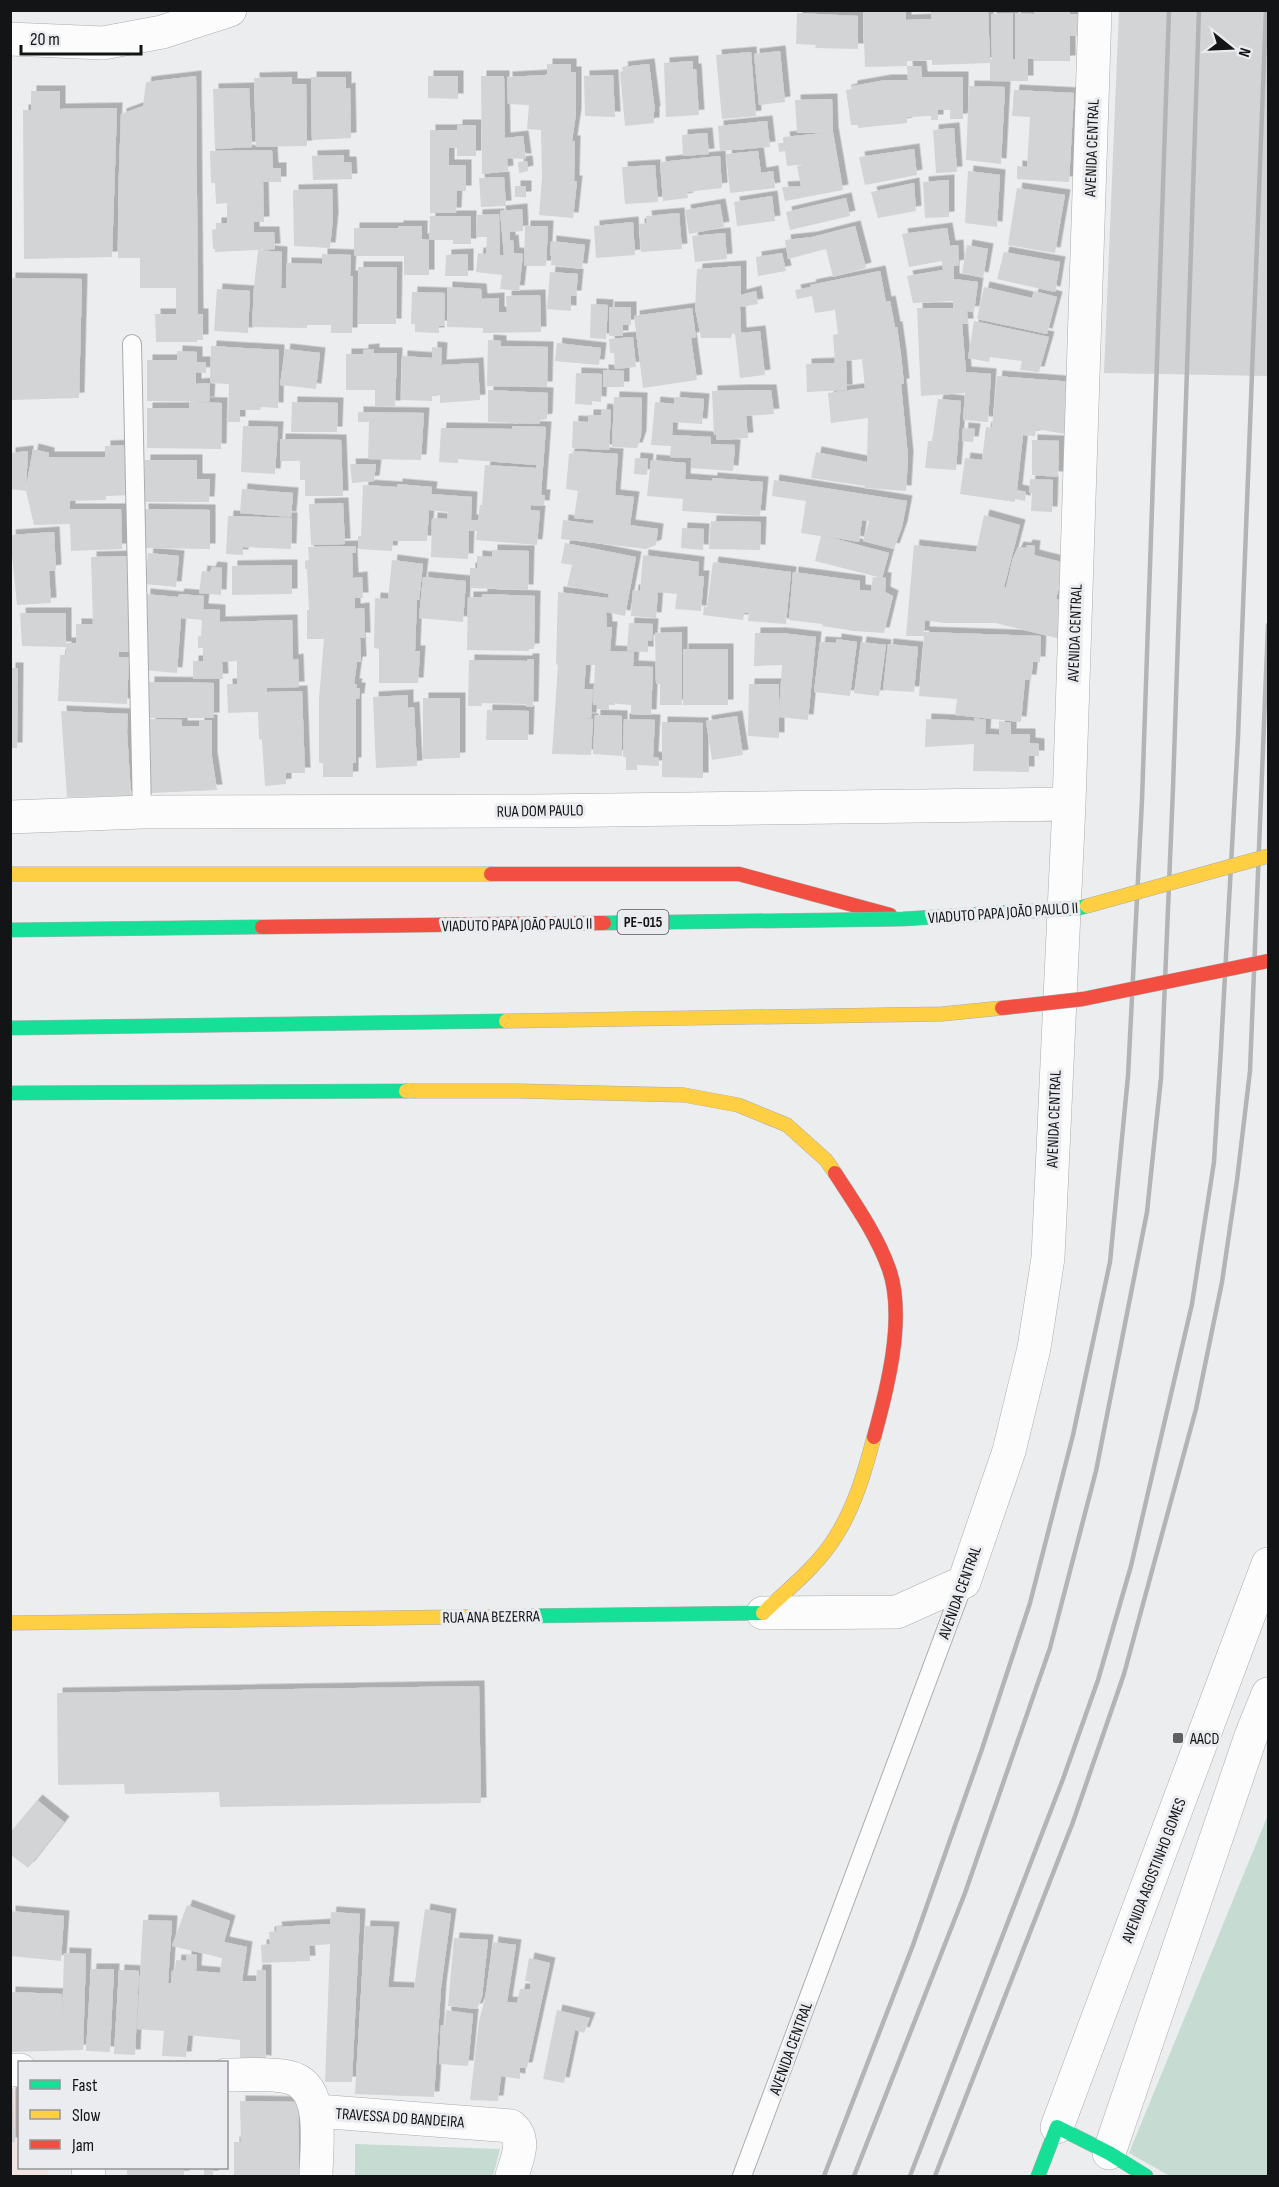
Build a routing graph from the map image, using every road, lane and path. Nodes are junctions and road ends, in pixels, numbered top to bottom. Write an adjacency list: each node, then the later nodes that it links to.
1 (230, 10): 3 (street)
2 (1095, 10): 5 (street, AVENIDA CENTRAL)
3 (10, 39)
4 (132, 344): 6 (lane)
5 (1069, 804): 6 (street, RUA DOM PAULO); 16 (street, AVENIDA CENTRAL)
6 (142, 812): 7 (street, RUA DOM PAULO)
7 (10, 817)
8 (1269, 856): 10 (main road, VIADUTO PAPA JOÃO PAULO II / PE-015, bridge)
9 (10, 874): 10 (main road, bridge)
10 (903, 919): 11 (main road, VIADUTO PAPA JOÃO PAULO II / PE-015, bridge)
11 (10, 930)
12 (1269, 961): 13 (main road, bridge)
13 (10, 1028)
14 (10, 1093): 17 (main road)
15 (1267, 1572): 22 (street, AVENIDA AGOSTINHO GOMES)
16 (964, 1582): 17 (street, RUA ANA BEZERRA); 26 (lane, AVENIDA CENTRAL)
17 (763, 1612): 18 (main road, RUA ANA BEZERRA)
18 (10, 1623)
19 (1269, 1694): 23 (street)
20 (228, 2075): 21 (street, TRAVESSA DO BANDEIRA)
21 (317, 2111): 24 (street); 25 (street, TRAVESSA DO BANDEIRA)
22 (1057, 2127): 23 (main road); 27 (main road, AVENIDA AGOSTINHO GOMES)
23 (1107, 2161): 28 (main road)
24 (316, 2176)
25 (512, 2176)
26 (742, 2176)
27 (1038, 2176)
28 (1146, 2176)

